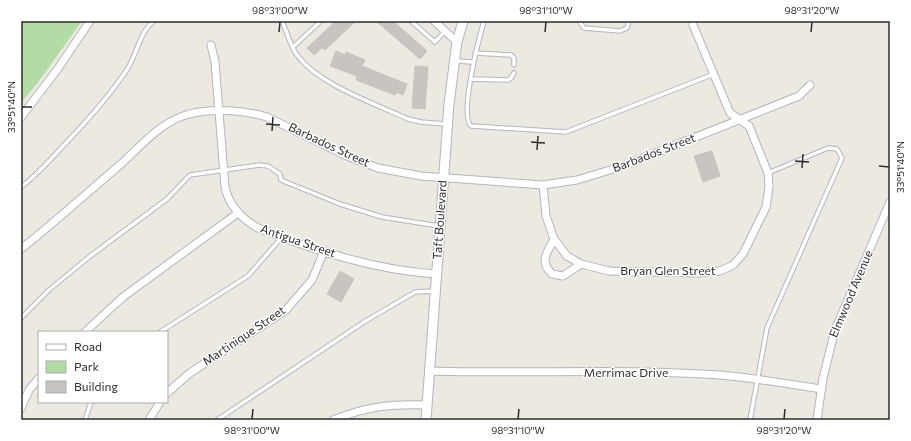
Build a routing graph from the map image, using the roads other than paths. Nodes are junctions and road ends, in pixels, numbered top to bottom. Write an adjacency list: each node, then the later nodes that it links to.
1 (90, 21): 25 (street)
2 (154, 21): 32 (lane)
3 (282, 21): 15 (lane)
4 (322, 21): 15 (lane)
5 (411, 21): 12 (lane)
6 (434, 21): 12 (street)
7 (463, 21): 13 (street, Taft Boulevard)
8 (484, 21): 16 (lane)
9 (579, 21): 10 (lane)
10 (629, 21)
11 (691, 23): 21 (street, Bryan Glen Street)
12 (445, 31): 13 (street)
13 (457, 42): 17 (street, Taft Boulevard)
14 (210, 45): 24 (street, Antigua Street)
15 (293, 47): 27 (lane)
16 (475, 53): 18 (lane); 19 (lane)
17 (454, 61): 18 (lane); 27 (street, Taft Boulevard)
18 (472, 62): 22 (lane)
19 (514, 65)
20 (514, 73): 22 (lane)
21 (714, 74): 22 (lane); 26 (street, Bryan Glen Street)
22 (471, 78)
23 (810, 86): 26 (street, Barbados Street)
24 (218, 112): 28 (street, Antigua Street); 30 (street, Barbados Street); 38 (street, Barbados Street)
25 (21, 117)
26 (741, 120): 29 (street, Bryan Glen Street); 31 (street, Barbados Street)
27 (448, 124): 30 (street, Taft Boulevard)
28 (224, 171): 34 (street, Antigua Street); 35 (lane); 43 (lane)
29 (768, 173): 40 (street, Bryan Glen Street); 48 (lane)
30 (444, 178): 31 (street, Barbados Street); 35 (street, Taft Boulevard)
31 (543, 185): 37 (street, Bryan Glen Street)
32 (21, 187)
33 (890, 202): 49 (street, Elmwood Avenue)
34 (238, 213): 36 (street, Antigua Street); 44 (street)
35 (440, 227): 41 (street, Taft Boulevard)
36 (282, 237): 39 (street, Antigua Street); 45 (lane)
37 (554, 239): 40 (street, Bryan Glen Street); 40 (street)
38 (21, 249)
39 (324, 251): 41 (street, Antigua Street); 50 (street, Martinique Street)
40 (581, 264)
41 (436, 274): 42 (street, Taft Boulevard)
42 (435, 290): 46 (street, Taft Boulevard); 57 (lane)
43 (21, 318)
44 (85, 331)
45 (162, 331)
46 (430, 371): 48 (street, Merrimac Drive); 53 (street, Taft Boulevard)
47 (38, 379): 54 (street)
48 (759, 379): 49 (street, Merrimac Drive); 60 (lane)
49 (822, 389): 61 (street, Elmwood Avenue)
50 (168, 392)
51 (91, 403): 55 (lane)
52 (159, 403): 56 (street)
53 (427, 405): 58 (street); 59 (street, Taft Boulevard)
54 (21, 408)
55 (85, 420)
56 (149, 420)
57 (217, 420)
58 (333, 420)
59 (426, 420)
60 (750, 420)
61 (817, 420)

